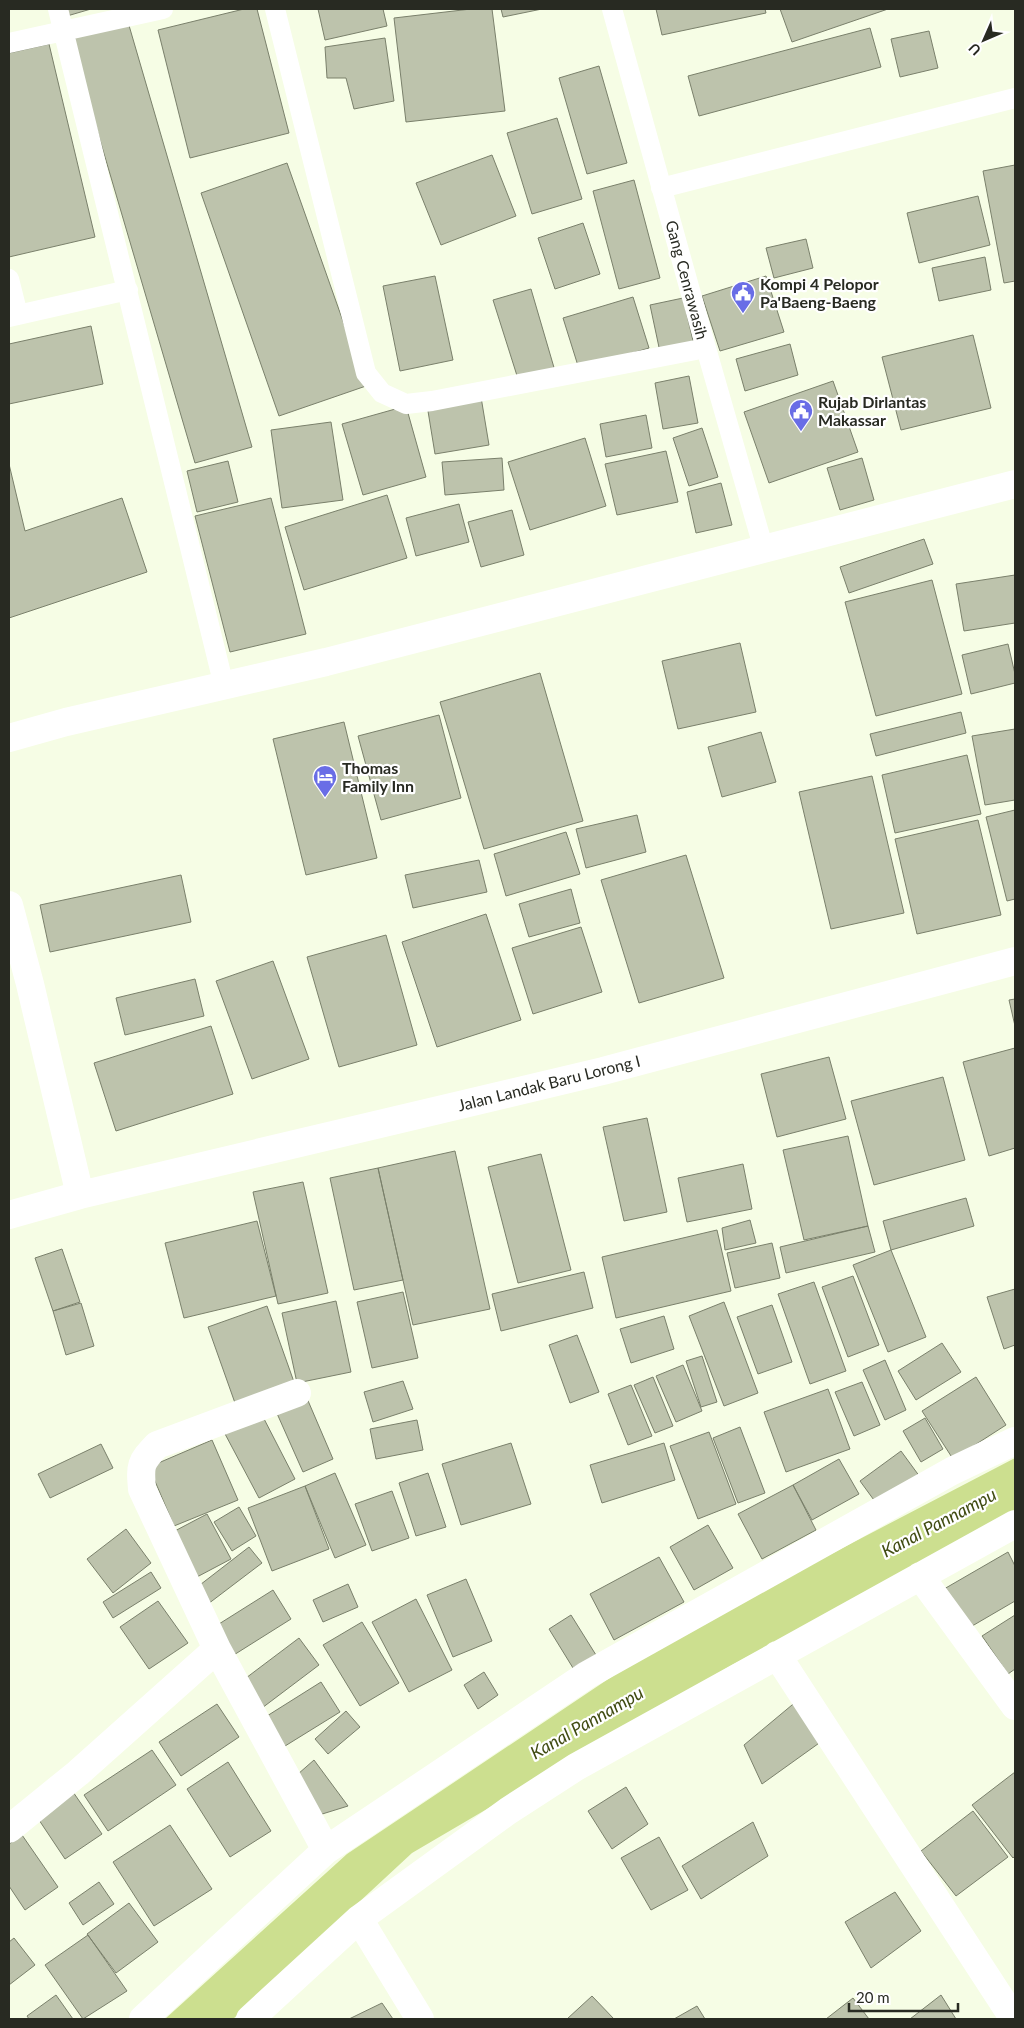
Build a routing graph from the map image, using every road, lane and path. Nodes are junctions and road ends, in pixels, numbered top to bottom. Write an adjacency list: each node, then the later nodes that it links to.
1 (58, 9): 5 (lane)
2 (163, 9): 5 (lane)
3 (275, 9): 12 (lane)
4 (612, 9): 8 (lane, Gang Cenrawasih)
5 (64, 29): 6 (lane); 10 (lane)
6 (9, 43)
7 (1015, 98): 8 (lane)
8 (662, 188): 12 (lane, Gang Cenrawasih)
9 (9, 279): 11 (lane)
10 (128, 290): 11 (lane); 15 (lane)
11 (13, 316)
12 (706, 348): 14 (lane, Gang Cenrawasih)
13 (1015, 484): 14 (street)
14 (764, 550): 15 (street)
15 (224, 686): 16 (street)
16 (9, 738)
17 (9, 905): 19 (street)
18 (1015, 961): 19 (street, Jalan Landak Baru Lorong I)
19 (80, 1196): 20 (street, Jalan Landak Baru Lorong I)
20 (9, 1215)
21 (297, 1393): 25 (street)
22 (1015, 1441): 29 (street)
23 (1015, 1524): 24 (street)
24 (920, 1576): 26 (street); 27 (street)
25 (217, 1650): 28 (street); 29 (street)
26 (777, 1655): 30 (street); 34 (street)
27 (1015, 1706)
28 (9, 1828)
29 (326, 1850): 31 (street)
30 (359, 1918): 32 (street); 33 (street)
31 (143, 2019)
32 (250, 2019)
33 (420, 2019)
34 (1014, 2019)

